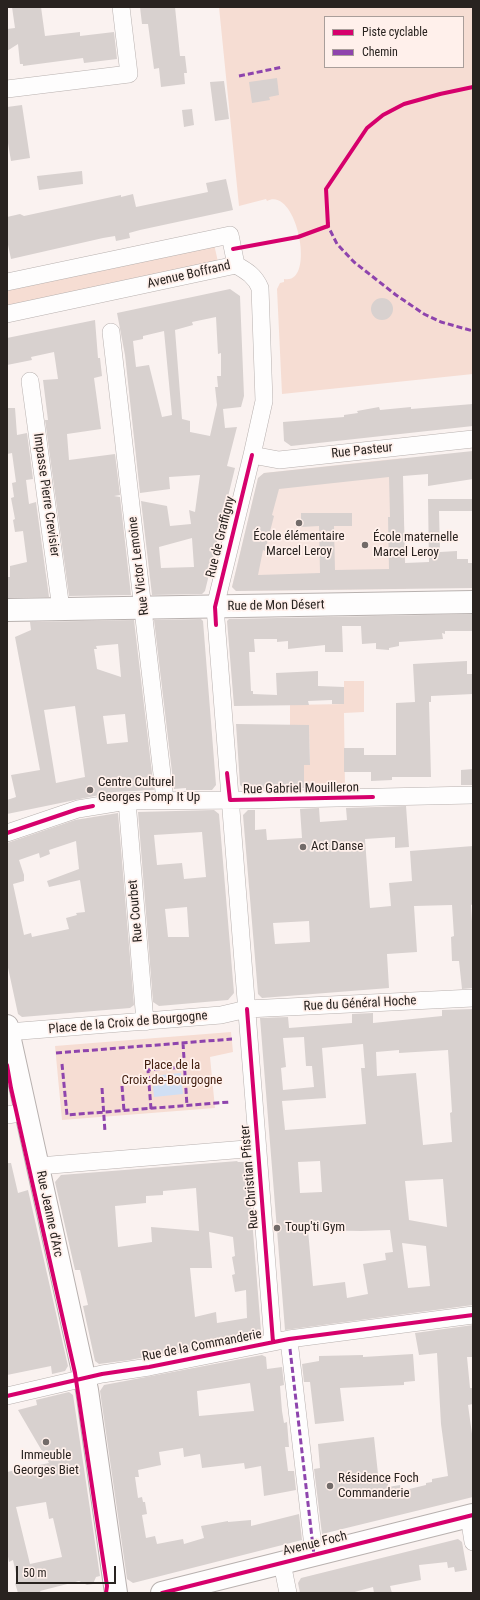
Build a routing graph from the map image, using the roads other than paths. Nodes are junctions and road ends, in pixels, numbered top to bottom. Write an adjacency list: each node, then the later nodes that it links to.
1 (121, 7): 2 (street)
2 (7, 89)
3 (236, 265): 4 (street, Avenue Boffrand); 5 (street, Avenue Boffrand); 9 (street, Rue de Graffigny)
4 (7, 282)
5 (7, 314)
6 (111, 332): 11 (street, Rue Victor Lemoine)
7 (30, 381): 13 (street, Impasse Pierre Crevisier)
8 (473, 439): 9 (street, Rue Pasteur)
9 (252, 455): 12 (street, Rue de Graffigny)
10 (473, 602): 12 (main road, Rue de Mon Désert)
11 (143, 607): 12 (main road, Rue de Mon Désert); 13 (main road, Rue de Mon Désert); 16 (street, Rue Victor Lemoine)
12 (215, 607): 17 (street, Rue de Graffigny)
13 (61, 608): 14 (main road, Rue de Mon Désert)
14 (7, 610)
15 (473, 795): 17 (street, Rue Gabriel Mouilleron)
16 (165, 800): 17 (street, Rue Gabriel Mouilleron); 18 (street, Rue Gabriel Mouilleron)
17 (230, 800): 21 (street, Rue Christian Pfister)
18 (126, 801): 19 (street, Rue Gabriel Mouilleron); 22 (street, Rue Courbet)
19 (7, 833)
20 (473, 998): 21 (street, Rue du Général Hoche)
21 (247, 1009): 22 (street, Place de la Croix de Bourgogne); 26 (street, Rue Christian Pfister)
22 (144, 1022): 23 (street, Place de la Croix de Bourgogne)
23 (8, 1029): 24 (main road, Rue Jeanne d'Arc)
24 (13, 1081): 25 (main road, Rue Jeanne d'Arc)
25 (17, 1114): 27 (main road, Rue Jeanne d'Arc)
26 (258, 1148): 27 (street); 29 (street, Rue Christian Pfister)
27 (39, 1166): 31 (main road, Rue Jeanne d'Arc)
28 (473, 1315): 29 (street, Rue de la Commanderie)
29 (273, 1342): 31 (street, Rue de la Commanderie)
30 (290, 1349): 35 (street)
31 (84, 1378): 32 (street, Rue de la Commanderie); 37 (main road, Rue Jeanne d'Arc)
32 (7, 1396)
33 (471, 1516): 34 (street); 35 (main road, Avenue Foch)
34 (473, 1542)
35 (314, 1555): 36 (main road, Avenue Foch)
36 (282, 1563): 38 (main road, Avenue Foch); 39 (street)
37 (116, 1593)
38 (162, 1593)
39 (288, 1593)

